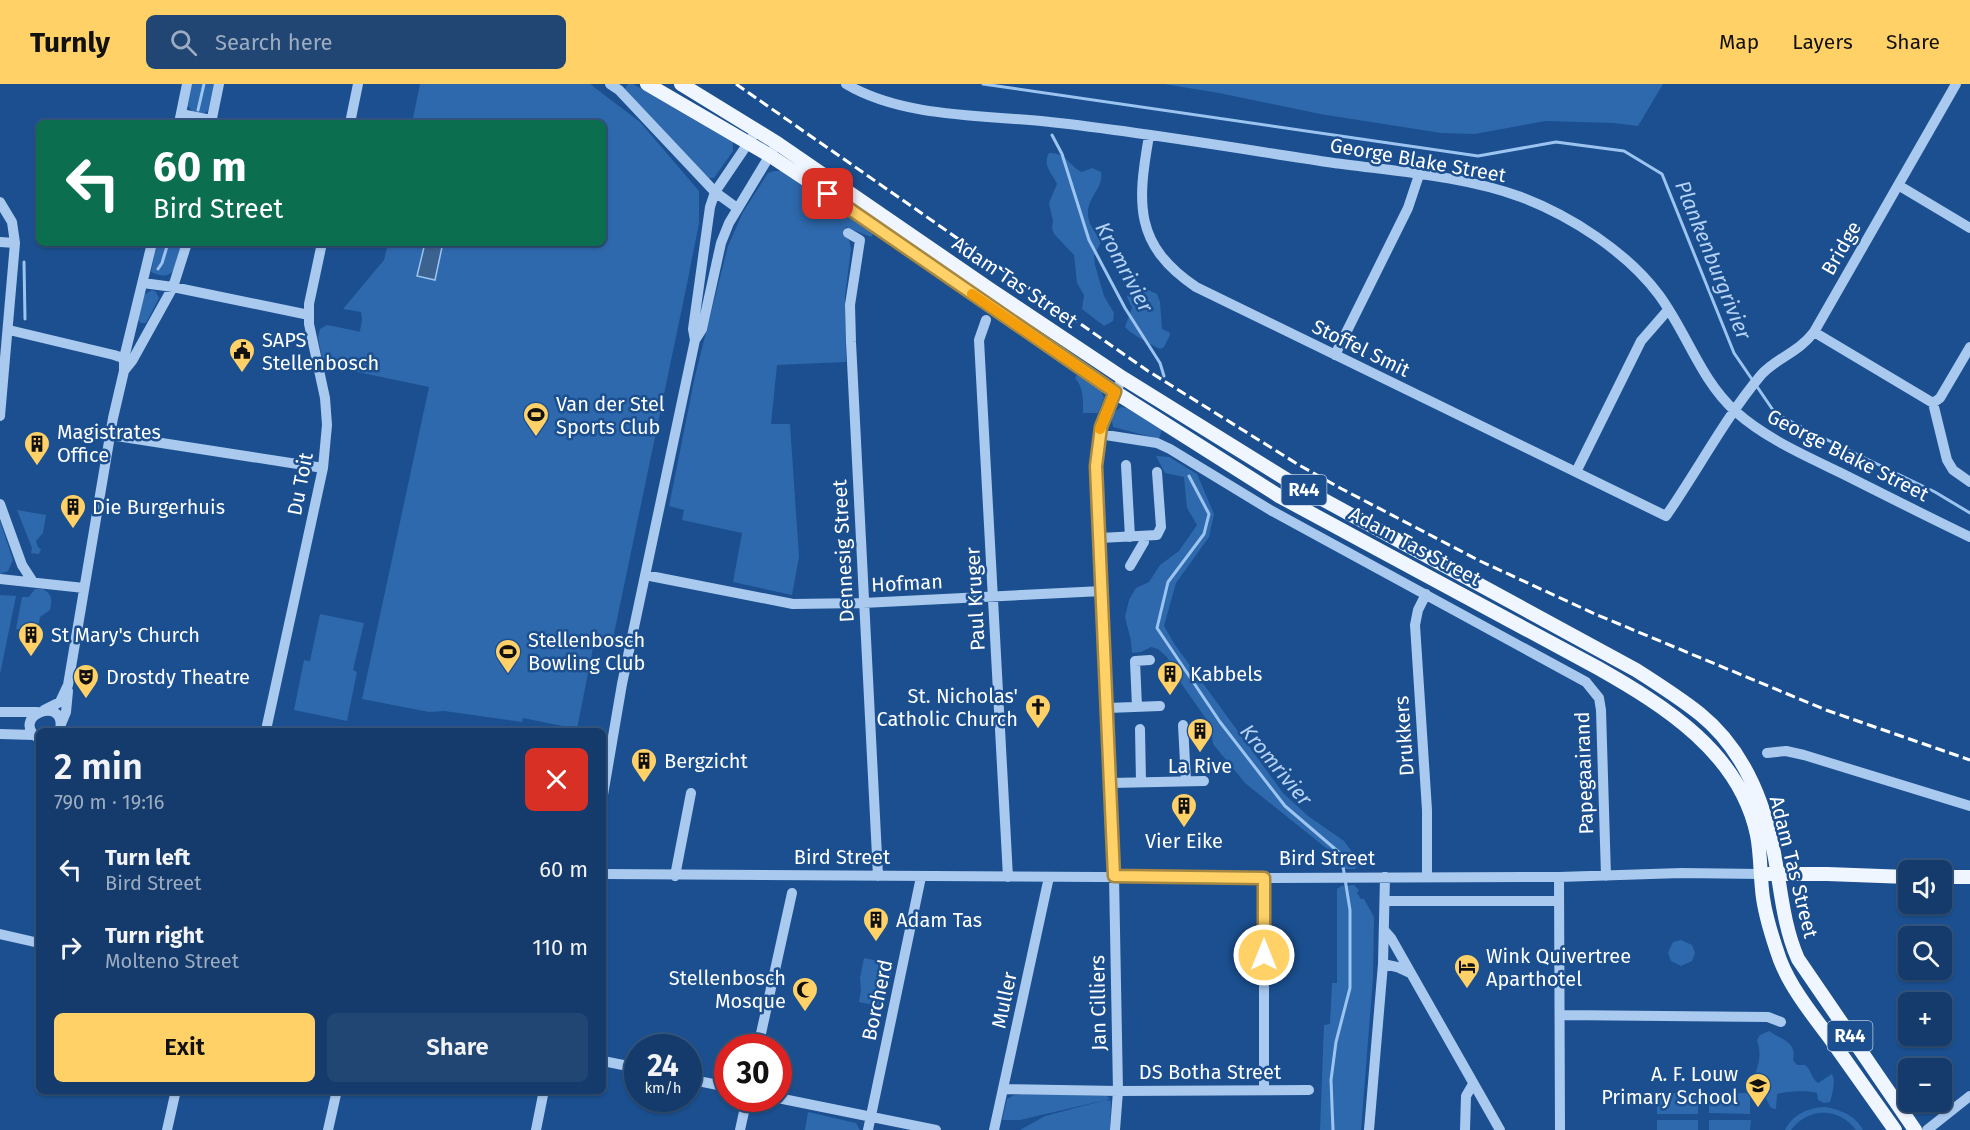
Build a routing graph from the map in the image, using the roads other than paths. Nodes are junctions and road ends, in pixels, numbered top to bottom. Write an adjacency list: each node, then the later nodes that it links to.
1 (187, 84): 9 (street)
2 (219, 84): 11 (street)
3 (358, 84): 12 (street)
4 (609, 84): 20 (street)
5 (647, 84): 15 (main road, Adam Tas Street / R44)
6 (681, 84): 13 (main road, Adam Tas Street / R44)
7 (846, 84): 14 (street, George Blake Street)
8 (1956, 84): 19 (street, Bridge)
9 (180, 118): 10 (street)
10 (196, 120)
11 (211, 120)
12 (351, 120)
13 (757, 130): 15 (street); 16 (main road, Adam Tas Street / R44)
14 (1149, 136): 18 (street, George Blake Street); 41 (street, Stoffel Smit)
15 (748, 143): 17 (main road, Adam Tas Street / R44); 20 (street)
16 (777, 143): 17 (street); 43 (main road, Adam Tas Street / R44)
17 (769, 155): 22 (street); 44 (main road, Adam Tas Street / R44)
18 (1419, 175): 32 (street, George Blake Street); 41 (street)
19 (1898, 185): 23 (street); 37 (street, Bridge)
20 (715, 192): 22 (street); 39 (street)
21 (0, 202): 26 (street)
22 (737, 208): 39 (street)
23 (1970, 228)
24 (848, 232): 69 (street, Dennesig Street)
25 (0, 242): 26 (street)
26 (15, 243): 36 (street)
27 (151, 246): 30 (street)
28 (186, 246): 31 (street)
29 (321, 246): 33 (street, Du Toit)
30 (142, 283): 31 (street); 35 (street)
31 (173, 287): 33 (street); 38 (street)
32 (1668, 310): 46 (street, George Blake Street); 53 (street)
33 (309, 315): 51 (street, Du Toit)
34 (986, 320): 68 (street, Paul Kruger)
35 (131, 327): 38 (street); 42 (street)
36 (9, 330): 42 (street); 47 (street)
37 (1814, 332): 45 (street); 46 (street, Bridge)
38 (148, 333): 42 (street)
39 (695, 340): 62 (street)
40 (1970, 347): 45 (street)
41 (1335, 355): 53 (street, Stoffel Smit)
42 (128, 360): 49 (street)
43 (1122, 378): 44 (street, Jan Cilliers); 70 (main road, Adam Tas Street / R44)
44 (1115, 392): 48 (street, Jan Cilliers); 72 (main road, Adam Tas Street / R44)
45 (1933, 403): 54 (street)
46 (1735, 411): 56 (street, Bridge); 58 (street, George Blake Street)
47 (0, 416)
48 (1099, 434): 59 (street, Jan Cilliers); 67 (street, Papegaairand)
49 (110, 435): 51 (street); 65 (street)
50 (1126, 465): 60 (street)
51 (323, 468): 81 (street, Du Toit)
52 (1157, 472): 57 (street)
53 (1576, 472): 56 (street, Stoffel Smit)
54 (1970, 482)
55 (0, 504): 64 (street)
56 (1666, 516)
57 (1144, 537): 60 (street); 61 (street)
58 (1970, 537)
59 (1100, 538): 60 (street); 66 (street, Jan Cilliers)
60 (1125, 538)
61 (1130, 566)
62 (645, 575): 69 (street, Hofman); 86 (street)
63 (0, 579): 64 (street)
64 (33, 582): 65 (street)
65 (84, 588): 73 (street)
66 (1102, 591): 68 (street, Hofman); 76 (street, Jan Cilliers)
67 (1426, 594): 99 (street, Papegaairand); 104 (street, Drukkers)
68 (993, 596): 69 (street, Hofman); 101 (street, Paul Kruger)
69 (863, 603): 97 (street, Dennesig Street)
70 (1606, 653): 72 (main road); 95 (main road, Adam Tas Street / R44)
71 (1150, 660): 75 (street)
72 (1598, 668): 94 (main road, Adam Tas Street / R44)
73 (68, 685): 77 (street); 80 (street)
74 (1160, 706): 75 (street)
75 (1137, 707): 76 (street)
76 (1108, 708): 90 (street, Jan Cilliers)
77 (40, 711): 78 (street); 80 (street); 84 (street)
78 (0, 712)
79 (1183, 725): 87 (street)
80 (62, 728)
81 (266, 728)
82 (1140, 729): 89 (street)
83 (0, 734): 84 (street)
84 (36, 737)
85 (1767, 753): 92 (street)
86 (606, 777)
87 (1186, 781): 88 (street); 89 (street)
88 (1204, 781)
89 (1141, 782): 90 (street)
90 (1111, 783): 98 (street, Jan Cilliers)
91 (692, 793): 96 (street)
92 (1970, 806)
93 (606, 874): 96 (street, Bird Street)
94 (1761, 874): 95 (main road, Bird Street); 99 (street, Bird Street); 147 (main road, Adam Tas Street / R44)
95 (1777, 874): 106 (main road, Bird Street); 148 (main road, Adam Tas Street / R44)
96 (675, 876): 97 (street, Bird Street)
97 (878, 876): 100 (street, Bird Street)
98 (1114, 876): 102 (street, Bird Street); 109 (street, Bird Street); 127 (street, Jan Cilliers)
99 (1606, 876): 105 (street, Bird Street)
100 (921, 877): 101 (street, Bird Street); 134 (street, Borcherd)
101 (1008, 877): 102 (street, Bird Street)
102 (1049, 877): 124 (street, Muller)
103 (1385, 877): 104 (street, Bird Street); 109 (street, Bird Street); 111 (street)
104 (1427, 877): 105 (street, Bird Street)
105 (1559, 877): 112 (street)
106 (1898, 877)
107 (1952, 877): 108 (main road)
108 (1970, 877)
109 (1264, 878): 125 (street)
110 (792, 893): 120 (street)
111 (1385, 901): 112 (street); 113 (street)
112 (1559, 901): 118 (street)
113 (1384, 930): 116 (street); 117 (street)
114 (0, 934): 115 (street)
115 (36, 942)
116 (1383, 964): 117 (street); 143 (street)
117 (1410, 974): 123 (street)
118 (1560, 1015): 119 (street); 146 (street)
119 (1781, 1022)
120 (761, 1034)
121 (606, 1061): 122 (street)
122 (624, 1065)
123 (1473, 1084): 144 (street); 145 (street)
124 (1004, 1089): 127 (street, DS Botha Street); 141 (street, Muller)
125 (1264, 1089): 126 (street, DS Botha Street); 127 (street, DS Botha Street)
126 (1309, 1090)
127 (1118, 1091): 142 (street, Jan Cilliers)
128 (175, 1094): 135 (street)
129 (336, 1094): 136 (street)
130 (543, 1094): 137 (street)
131 (1970, 1096): 149 (street)
132 (792, 1101): 134 (street)
133 (744, 1112): 138 (street)
134 (871, 1116): 139 (street, Borcherd); 140 (street)
135 (167, 1130)
136 (328, 1130)
137 (536, 1130)
138 (740, 1130)
139 (868, 1130)
140 (936, 1130)
141 (994, 1130)
142 (1115, 1130)
143 (1369, 1130)
144 (1465, 1130)
145 (1500, 1130)
146 (1560, 1130)
147 (1895, 1130)
148 (1915, 1130)
149 (1927, 1130)

